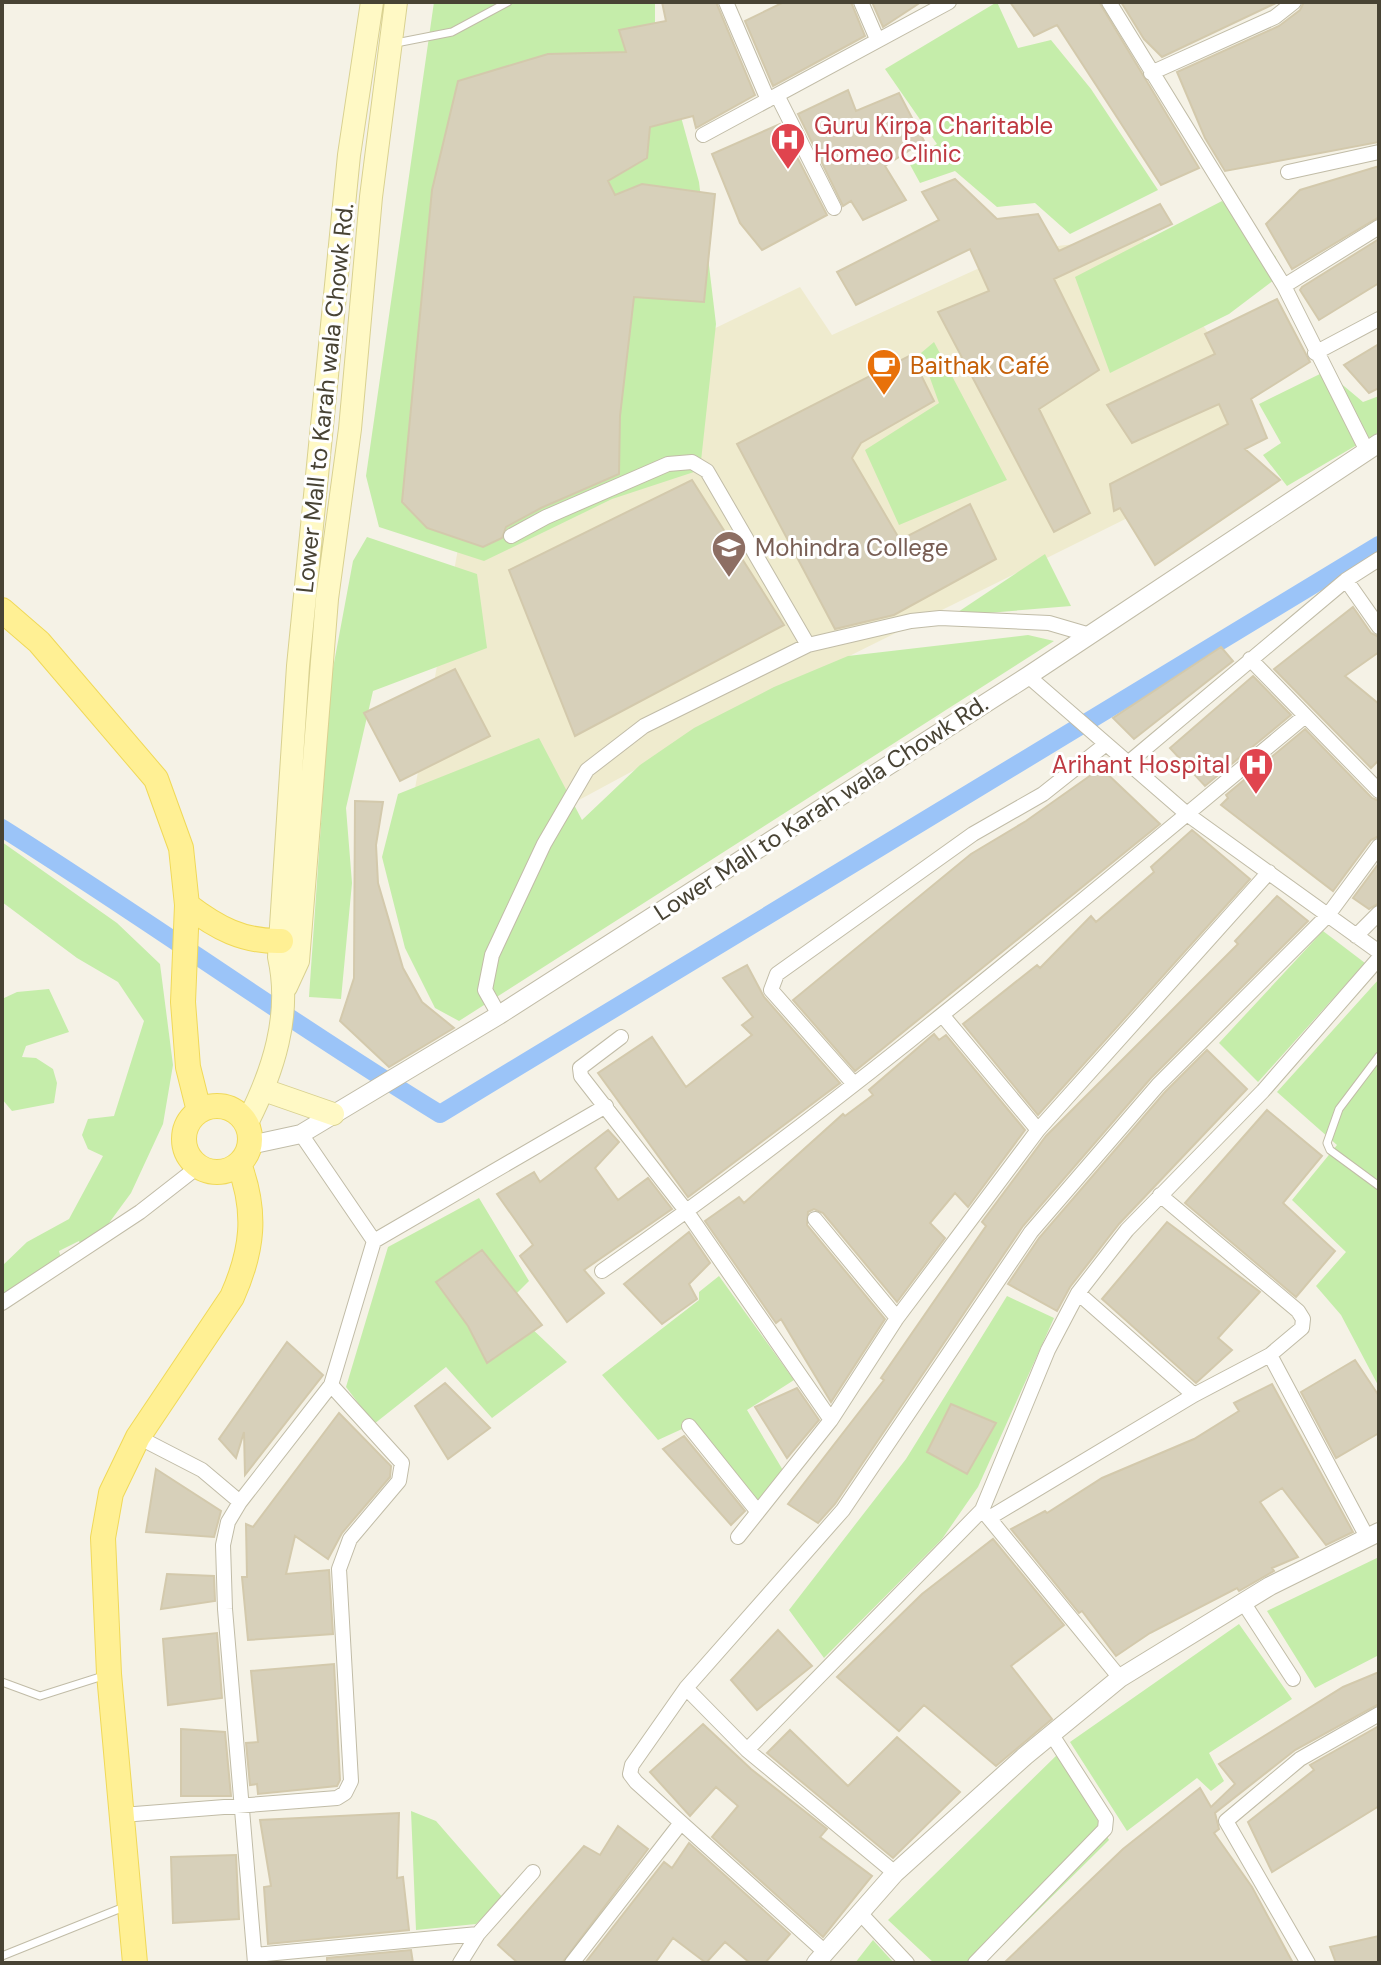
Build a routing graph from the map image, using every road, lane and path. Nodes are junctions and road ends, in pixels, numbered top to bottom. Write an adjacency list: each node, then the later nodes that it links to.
1 (372, 2): 12 (main road, Lower Mall to Karah wala Chowk Rd.)
2 (396, 2): 10 (main road)
3 (508, 2): 10 (lane)
4 (726, 2): 14 (street)
5 (861, 2): 9 (street)
6 (949, 2): 9 (street)
7 (1109, 2): 11 (street)
8 (1294, 2): 11 (street)
9 (877, 39): 14 (street)
10 (390, 44): 13 (main road)
11 (1151, 73): 20 (street)
12 (358, 94): 13 (main road); 44 (main road, Lower Mall to Karah wala Chowk Rd.)
13 (383, 96): 47 (main road)
14 (772, 98): 15 (street); 18 (street)
15 (703, 135)
16 (1379, 152): 17 (street)
17 (1288, 172)
18 (834, 208)
19 (1379, 227): 20 (street)
20 (1284, 286): 22 (street)
21 (1379, 319): 22 (street)
22 (1315, 353): 23 (street)
23 (1373, 447): 29 (street, Lower Mall to Karah wala Chowk Rd.)
24 (511, 536): 30 (street)
25 (1379, 559): 26 (street)
26 (1346, 580): 28 (street); 31 (street)
27 (2, 610): 40 (main road)
28 (1379, 627)
29 (1090, 635): 30 (street); 32 (street, Lower Mall to Karah wala Chowk Rd.)
30 (808, 645): 48 (street)
31 (1250, 659): 33 (street); 35 (street)
32 (1028, 676): 34 (street); 48 (street, Lower Mall to Karah wala Chowk Rd.)
33 (1304, 717): 36 (street); 37 (street)
34 (1106, 744): 35 (street); 52 (street)
35 (1128, 763): 37 (street)
36 (1379, 791)
37 (1187, 814): 39 (street); 49 (street)
38 (1379, 846): 42 (street)
39 (1269, 872): 42 (street); 57 (street)
40 (187, 913): 44 (main road); 55 (main road)
41 (1379, 913): 43 (street)
42 (1328, 915): 43 (street); 86 (street)
43 (1356, 936): 45 (street)
44 (281, 941): 47 (main road, Lower Mall to Karah wala Chowk Rd.)
45 (1379, 952)
46 (1379, 958): 62 (street)
47 (285, 991): 53 (main road, Lower Mall to Karah wala Chowk Rd.)
48 (499, 1015): 56 (street, Lower Mall to Karah wala Chowk Rd.)
49 (943, 1016): 52 (street); 57 (street)
50 (621, 1037): 54 (street)
51 (1379, 1056): 61 (lane)
52 (854, 1084): 63 (street)
53 (264, 1090): 56 (main road); 59 (main road, Lower Mall to Karah wala Chowk Rd.)
54 (606, 1106): 63 (street); 65 (street)
55 (199, 1111): 59 (main road); 60 (main road)
56 (333, 1114): 58 (street, Lower Mall to Karah wala Chowk Rd.)
57 (1038, 1130): 69 (street)
58 (301, 1134): 59 (street, Lower Mall to Karah wala Chowk Rd.); 65 (street)
59 (245, 1144): 60 (main road); 75 (main road)
60 (199, 1166): 68 (street)
61 (1379, 1186)
62 (1160, 1195): 67 (street); 70 (street)
63 (687, 1212): 66 (street); 73 (street)
64 (815, 1219): 69 (street)
65 (374, 1241): 71 (street)
66 (602, 1271)
67 (1078, 1293): 72 (street); 78 (street)
68 (2, 1303)
69 (897, 1318): 73 (street)
70 (1270, 1355): 72 (street); 79 (street)
71 (331, 1385): 76 (street); 90 (street)
72 (1194, 1395): 78 (street)
73 (831, 1420): 77 (street)
74 (689, 1426): 77 (street)
75 (138, 1437): 76 (street); 82 (main road)
76 (240, 1502): 90 (street)
77 (758, 1512): 80 (street)
78 (986, 1514): 83 (street); 89 (street)
79 (1373, 1534): 81 (street)
80 (738, 1537)
81 (1243, 1602): 83 (street); 84 (street)
82 (109, 1674): 85 (lane); 91 (main road)
83 (1120, 1678): 88 (street)
84 (1293, 1679)
85 (2, 1682)
86 (686, 1688): 89 (street); 92 (street)
87 (1379, 1714): 106 (street)
88 (1052, 1735): 94 (street); 105 (street)
89 (747, 1750): 94 (street)
90 (242, 1806): 91 (street); 100 (street)
91 (122, 1815): 95 (main road)
92 (680, 1824): 99 (street); 103 (street)
93 (533, 1872): 97 (street)
94 (895, 1873): 96 (street)
95 (130, 1905): 98 (lane); 101 (main road)
96 (860, 1913): 99 (street); 104 (street)
97 (478, 1934): 100 (street); 102 (street)
98 (2, 1956)
99 (820, 1958)
100 (255, 1959)
101 (135, 1963)
102 (460, 1963)
103 (572, 1963)
104 (907, 1963)
105 (975, 1963)
106 (1308, 1963)

